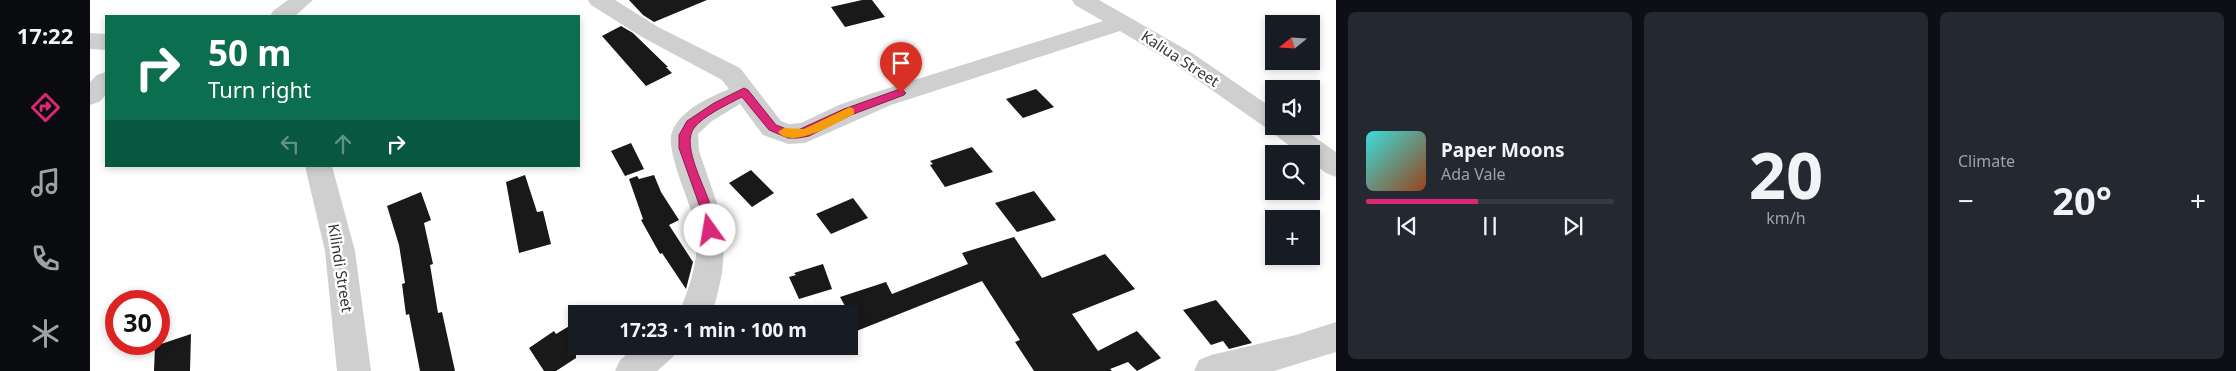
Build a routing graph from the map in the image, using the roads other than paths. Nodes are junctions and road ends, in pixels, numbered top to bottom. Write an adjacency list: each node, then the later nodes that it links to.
1 (302, 0): 4 (street)
2 (599, 0): 9 (street)
3 (1084, 0): 5 (street, Kaliua Street)
4 (282, 15)
5 (1122, 23): 9 (street); 11 (street, Kaliua Street)
6 (90, 41): 7 (street)
7 (105, 42)
8 (105, 82): 10 (street)
9 (744, 92): 15 (street)
10 (90, 96)
11 (1265, 116)
12 (1293, 135): 13 (street)
13 (1336, 166)
14 (318, 167): 18 (street, Kilindi Street)
15 (698, 305)
16 (1336, 337): 20 (street)
17 (651, 355): 19 (street)
18 (354, 371)
19 (632, 371)
20 (1211, 371)

